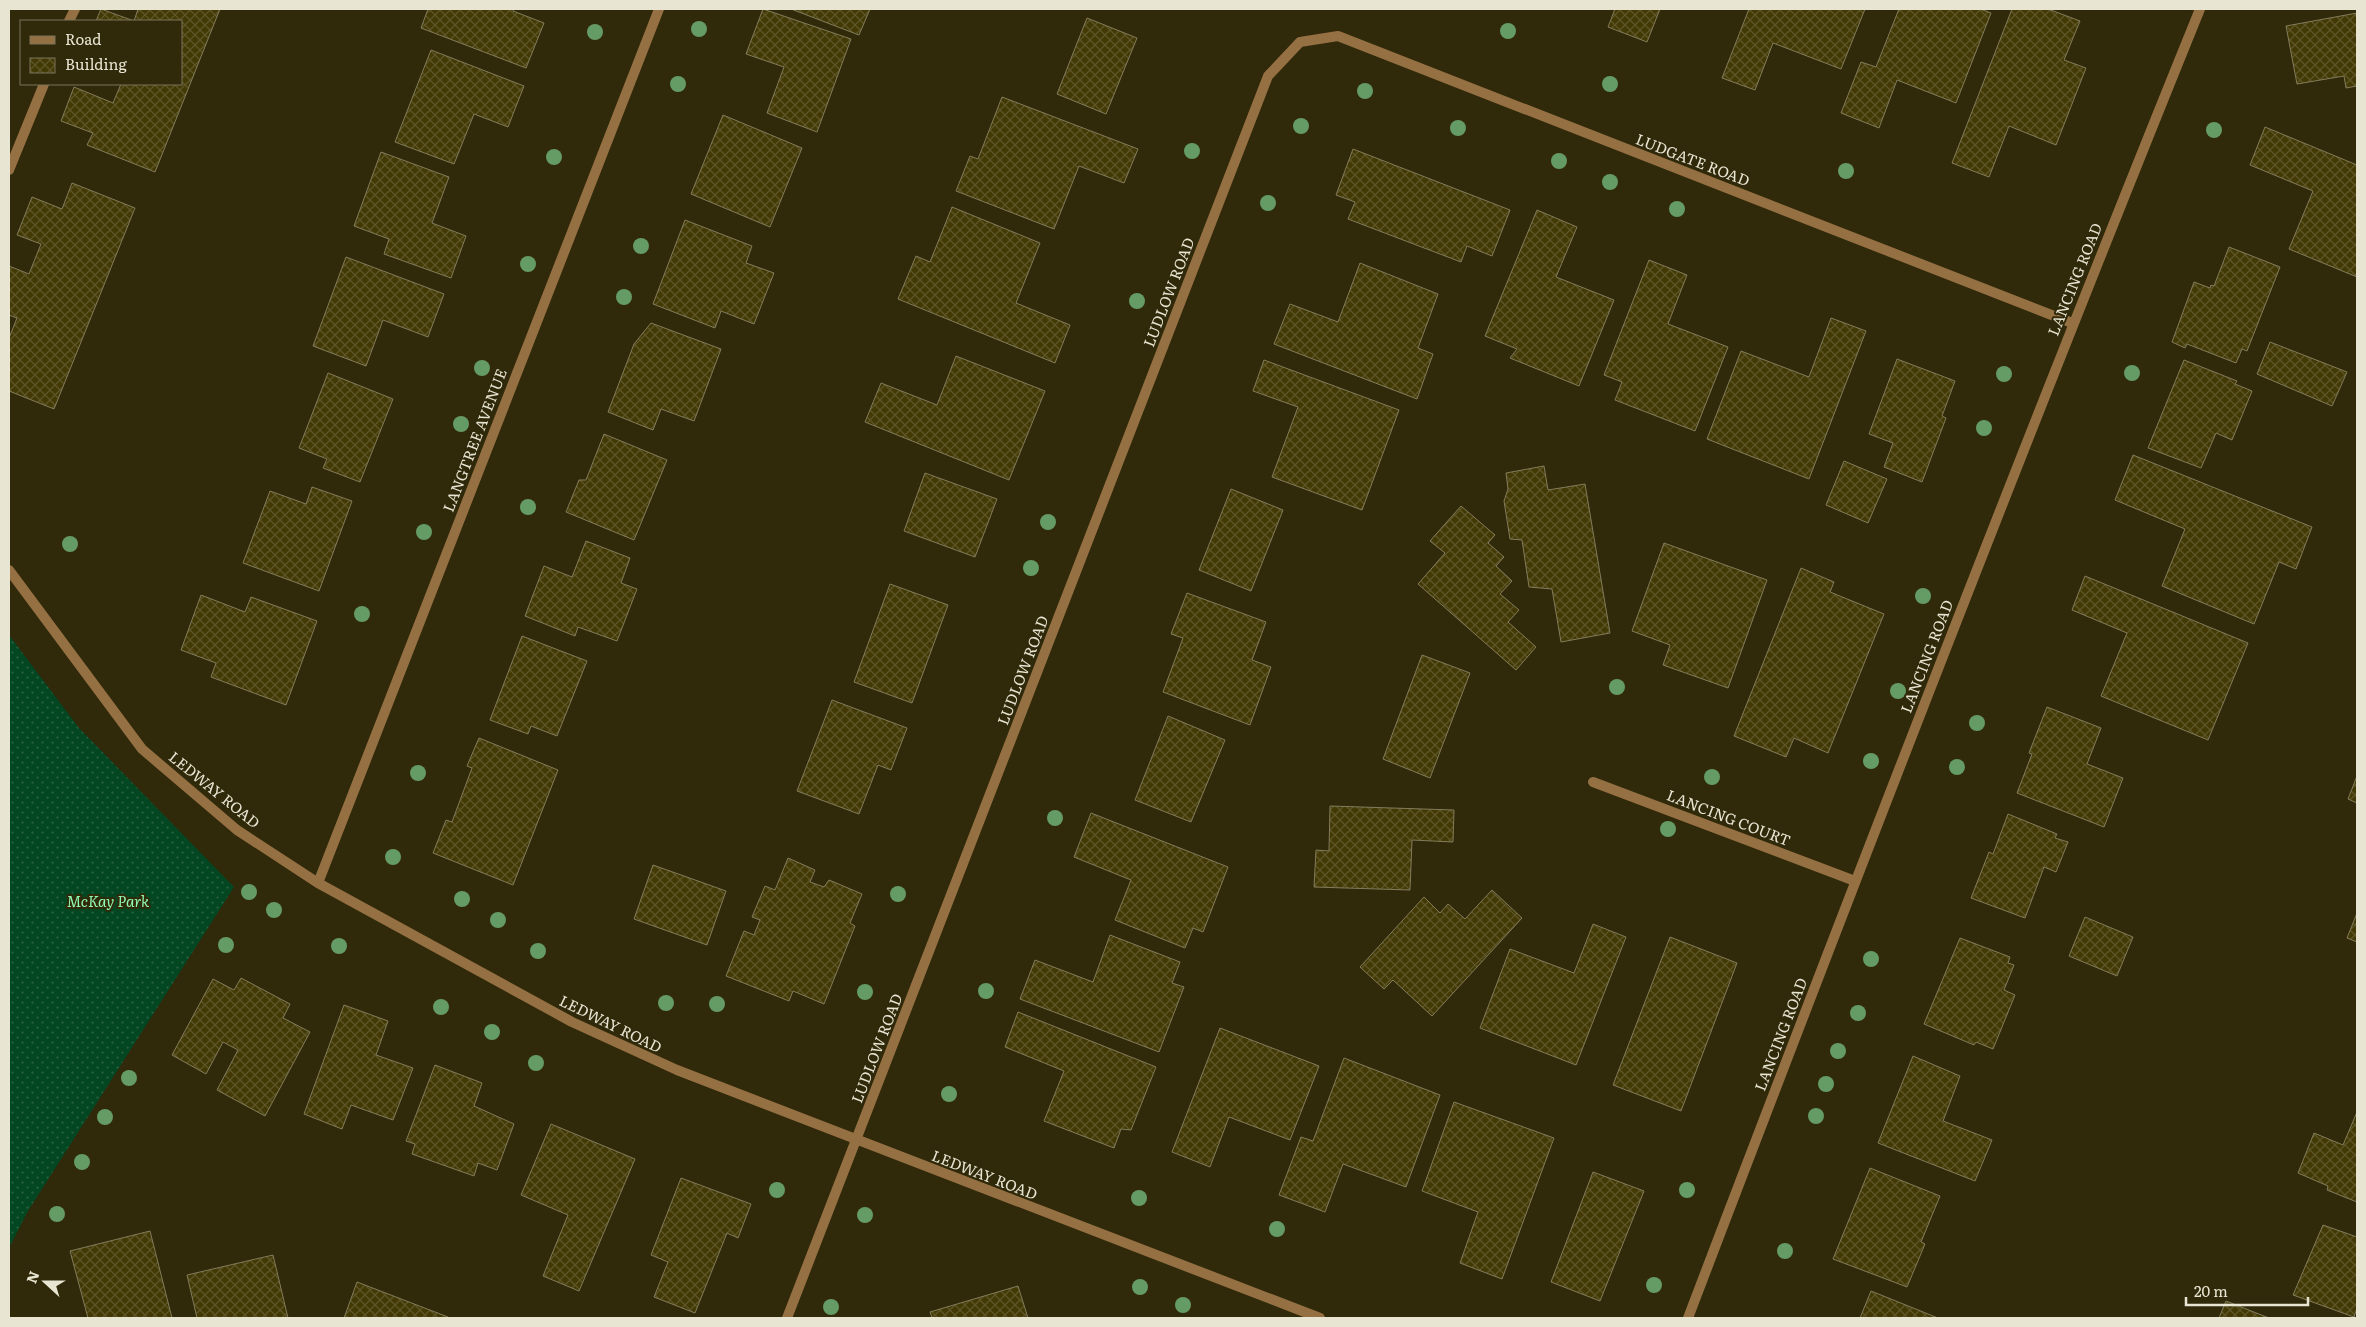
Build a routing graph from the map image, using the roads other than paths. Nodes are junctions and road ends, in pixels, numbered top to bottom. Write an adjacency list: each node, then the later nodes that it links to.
1 (659, 9): 10 (street, LANGTREE AVENUE)
2 (2200, 9): 6 (street, LANCING ROAD)
3 (1300, 42): 6 (street, LUDGATE ROAD); 11 (street, LUDLOW ROAD)
4 (44, 85): 5 (street)
5 (10, 165)
6 (2072, 323): 9 (street, LANCING ROAD)
7 (9, 570): 10 (street, LEDWAY ROAD)
8 (1593, 782): 9 (street, LANCING COURT)
9 (1855, 881): 14 (street, LANCING ROAD)
10 (318, 883): 11 (street, LEDWAY ROAD)
11 (856, 1141): 12 (street, LUDLOW ROAD); 13 (street, LEDWAY ROAD)
12 (787, 1318)
13 (1320, 1318)
14 (1688, 1318)

